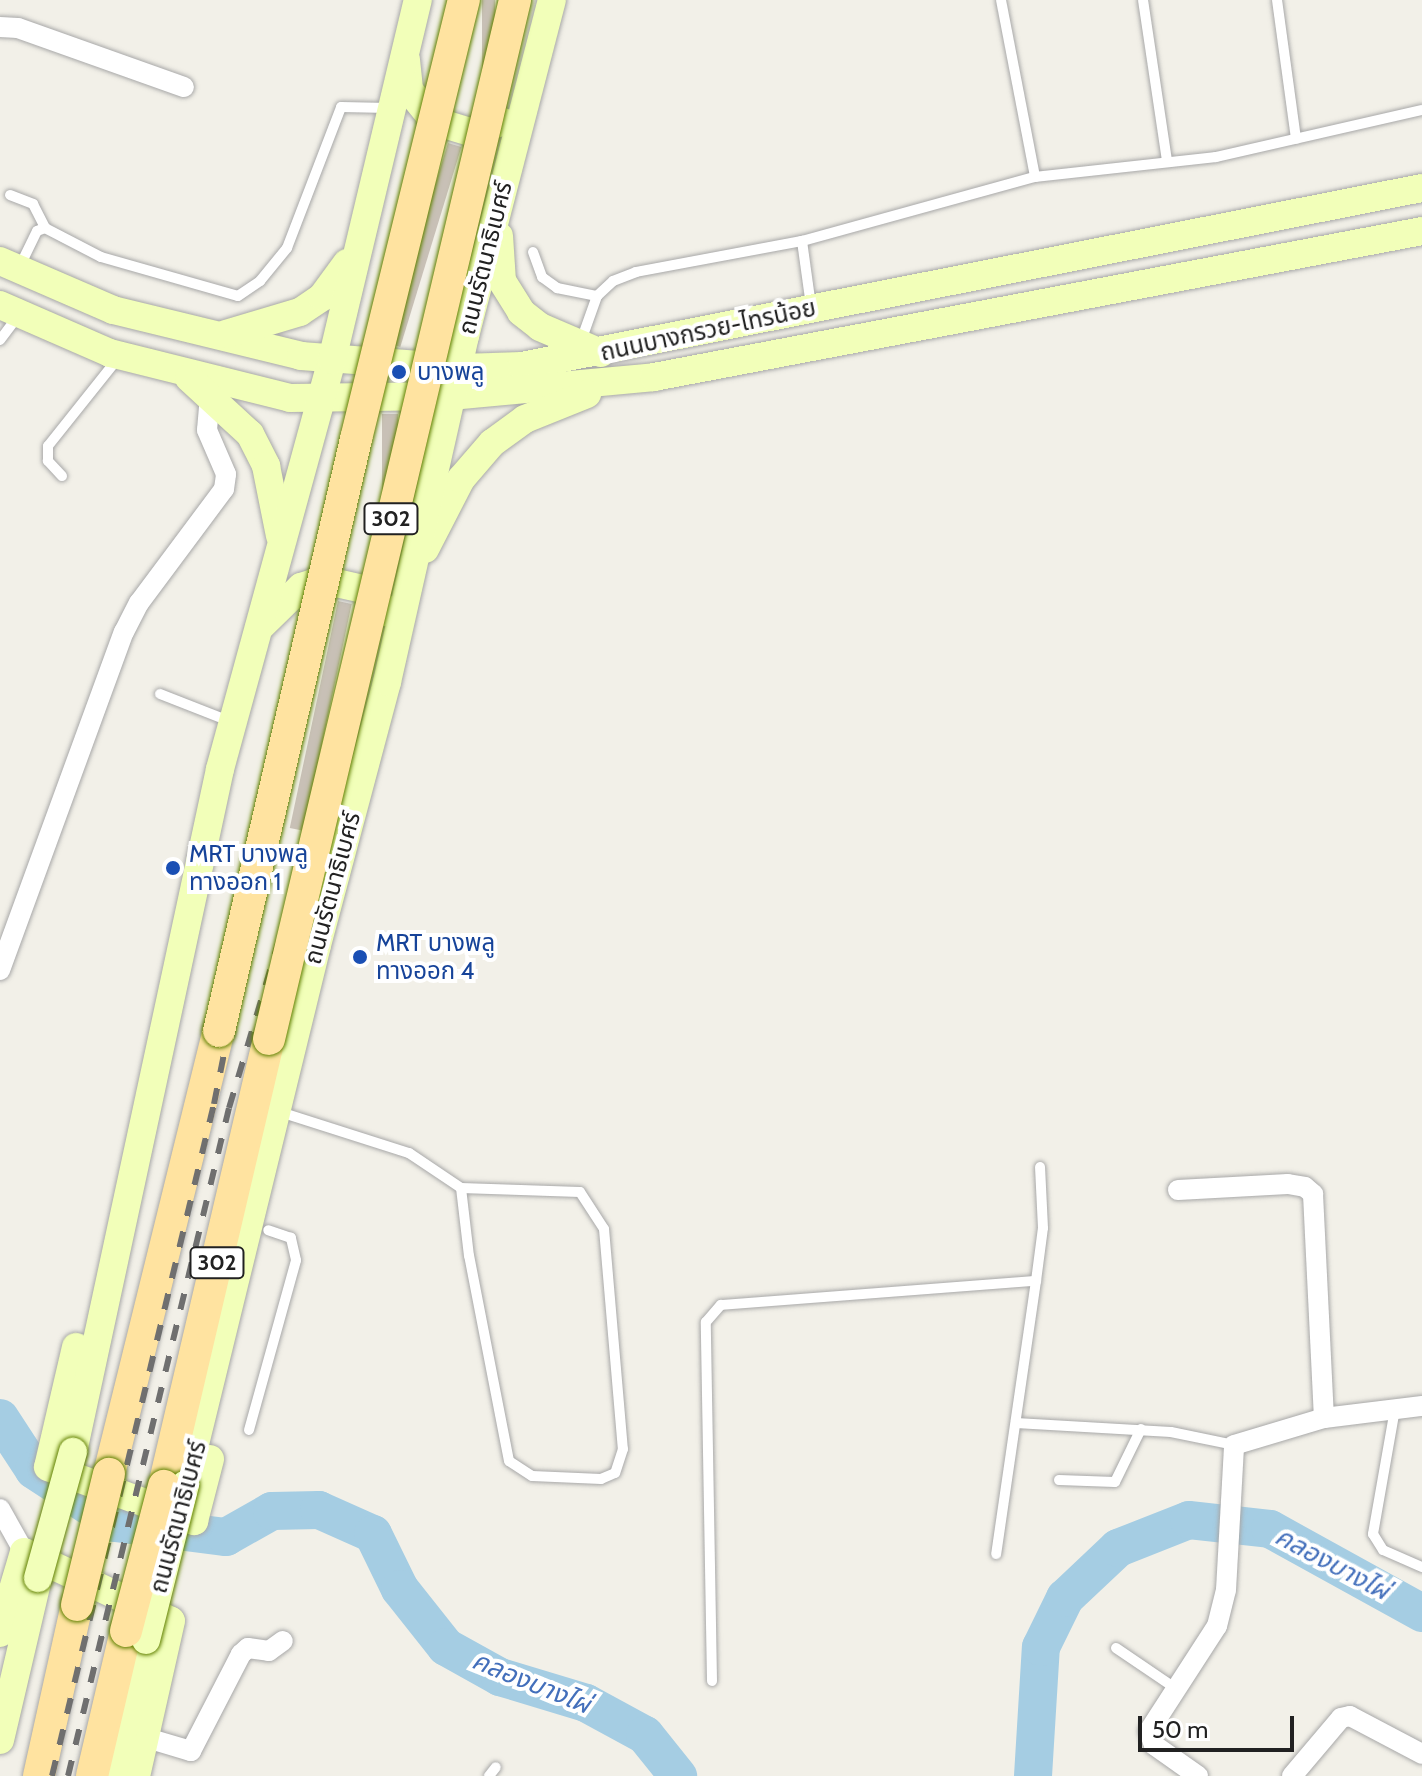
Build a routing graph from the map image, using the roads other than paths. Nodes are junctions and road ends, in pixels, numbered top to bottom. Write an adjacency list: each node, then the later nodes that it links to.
1 (418, 0): 9 (main road)
2 (464, 0): 77 (main road, 302, bridge)
3 (515, 0): 63 (main road, ถนนรัตนาธิเบศร์ / 302, bridge)
4 (552, 0): 10 (main road, ถนนรัตนาธิเบศร์ / 302)
5 (1001, 0): 17 (lane)
6 (1143, 0): 16 (lane)
7 (1277, 0): 14 (lane)
8 (0, 27): 11 (street)
9 (409, 34): 10 (main road); 12 (main road)
10 (532, 75): 15 (main road, ถนนรัตนาธิเบศร์ / 302)
11 (184, 87)
12 (389, 108): 20 (lane); 23 (main road)
13 (1422, 110): 14 (lane)
14 (1296, 139): 16 (lane)
15 (510, 156): 31 (main road); 34 (main road, ถนนรัตนาธิเบศร์ / 302)
16 (1167, 161): 17 (lane)
17 (1035, 177): 22 (lane)
18 (1422, 188): 27 (main road, ถนนบางกรวย-ไทรน้อย)
19 (10, 195): 20 (lane)
20 (45, 228): 25 (lane)
21 (1422, 231): 35 (main road, ถนนบางกรวย-ไทรน้อย)
22 (802, 241): 26 (lane); 27 (lane)
23 (357, 249): 29 (main road); 33 (main road)
24 (533, 252): 26 (lane)
25 (9, 265): 29 (main road, ถนนบางกรวย-ไทรน้อย)
26 (597, 296): 31 (lane)
27 (811, 308): 31 (main road, ถนนบางกรวย-ไทรน้อย)
28 (10, 309): 30 (lane); 32 (main road)
29 (231, 338): 33 (main road, ถนนบางกรวย-ไทรน้อย); 36 (main road)
30 (0, 340)
31 (591, 347): 34 (main road, ถนนบางกรวย-ไทรน้อย)
32 (120, 356): 36 (main road); 39 (lane)
33 (332, 360): 34 (main road, ถนนบางกรวย-ไทรน้อย); 38 (main road)
34 (459, 368): 37 (main road, ถนนรัตนาธิเบศร์ / 302)
35 (654, 377): 37 (main road, ถนนบางกรวย-ไทรน้อย); 41 (main road)
36 (222, 390): 38 (main road, ถนนบางกรวย-ไทรน้อย); 40 (main road); 46 (street)
37 (451, 396): 38 (main road, ถนนบางกรวย-ไทรน้อย); 41 (main road, ถนนรัตนาธิเบศร์ / 302)
38 (320, 401): 40 (main road)
39 (62, 476)
40 (281, 541): 42 (main road)
41 (405, 588): 43 (main road, ถนนรัตนาธิเบศร์ / 302)
42 (254, 635): 43 (main road); 45 (main road)
43 (393, 657): 48 (main road, ถนนรัตนาธิเบศร์ / 302)
44 (160, 694): 45 (lane)
45 (232, 722): 47 (main road)
46 (0, 970)
47 (145, 1109): 53 (main road); 75 (main road, bridge)
48 (277, 1111): 49 (main road, ถนนรัตนาธิเบศร์ / 302); 51 (lane)
49 (270, 1141): 53 (main road); 63 (main road, ถนนรัตนาธิเบศร์ / 302)
50 (1040, 1167): 54 (lane)
51 (461, 1188): 51 (lane)
52 (1178, 1190): 57 (street)
53 (268, 1230): 60 (lane)
54 (1036, 1281): 58 (lane); 72 (lane)
55 (1422, 1406): 56 (street)
56 (1395, 1407): 57 (street); 67 (lane)
57 (1324, 1418): 61 (street)
58 (1016, 1423): 59 (lane); 66 (lane)
59 (1141, 1429): 61 (lane); 62 (lane)
60 (249, 1430)
61 (1234, 1445): 73 (street)
62 (1059, 1480)
63 (174, 1486): 69 (main road, ถนนรัตนาธิเบศร์ / 302, bridge)
64 (0, 1509): 65 (street)
65 (24, 1552): 68 (main road); 74 (main road)
66 (996, 1554)
67 (1422, 1567)
68 (0, 1633)
69 (136, 1635): 78 (main road, ถนนรัตนาธิเบศร์ / 302); 79 (main road, ถนนรัตนาธิเบศร์ / 302)
70 (283, 1641): 74 (street)
71 (1116, 1648): 73 (lane)
72 (712, 1681)
73 (1175, 1688): 81 (street)
74 (147, 1738): 80 (main road)
75 (0, 1740)
76 (1422, 1754): 82 (street)
77 (39, 1776)
78 (92, 1776)
79 (112, 1776)
80 (136, 1776)
81 (1198, 1776)
82 (1292, 1776)

